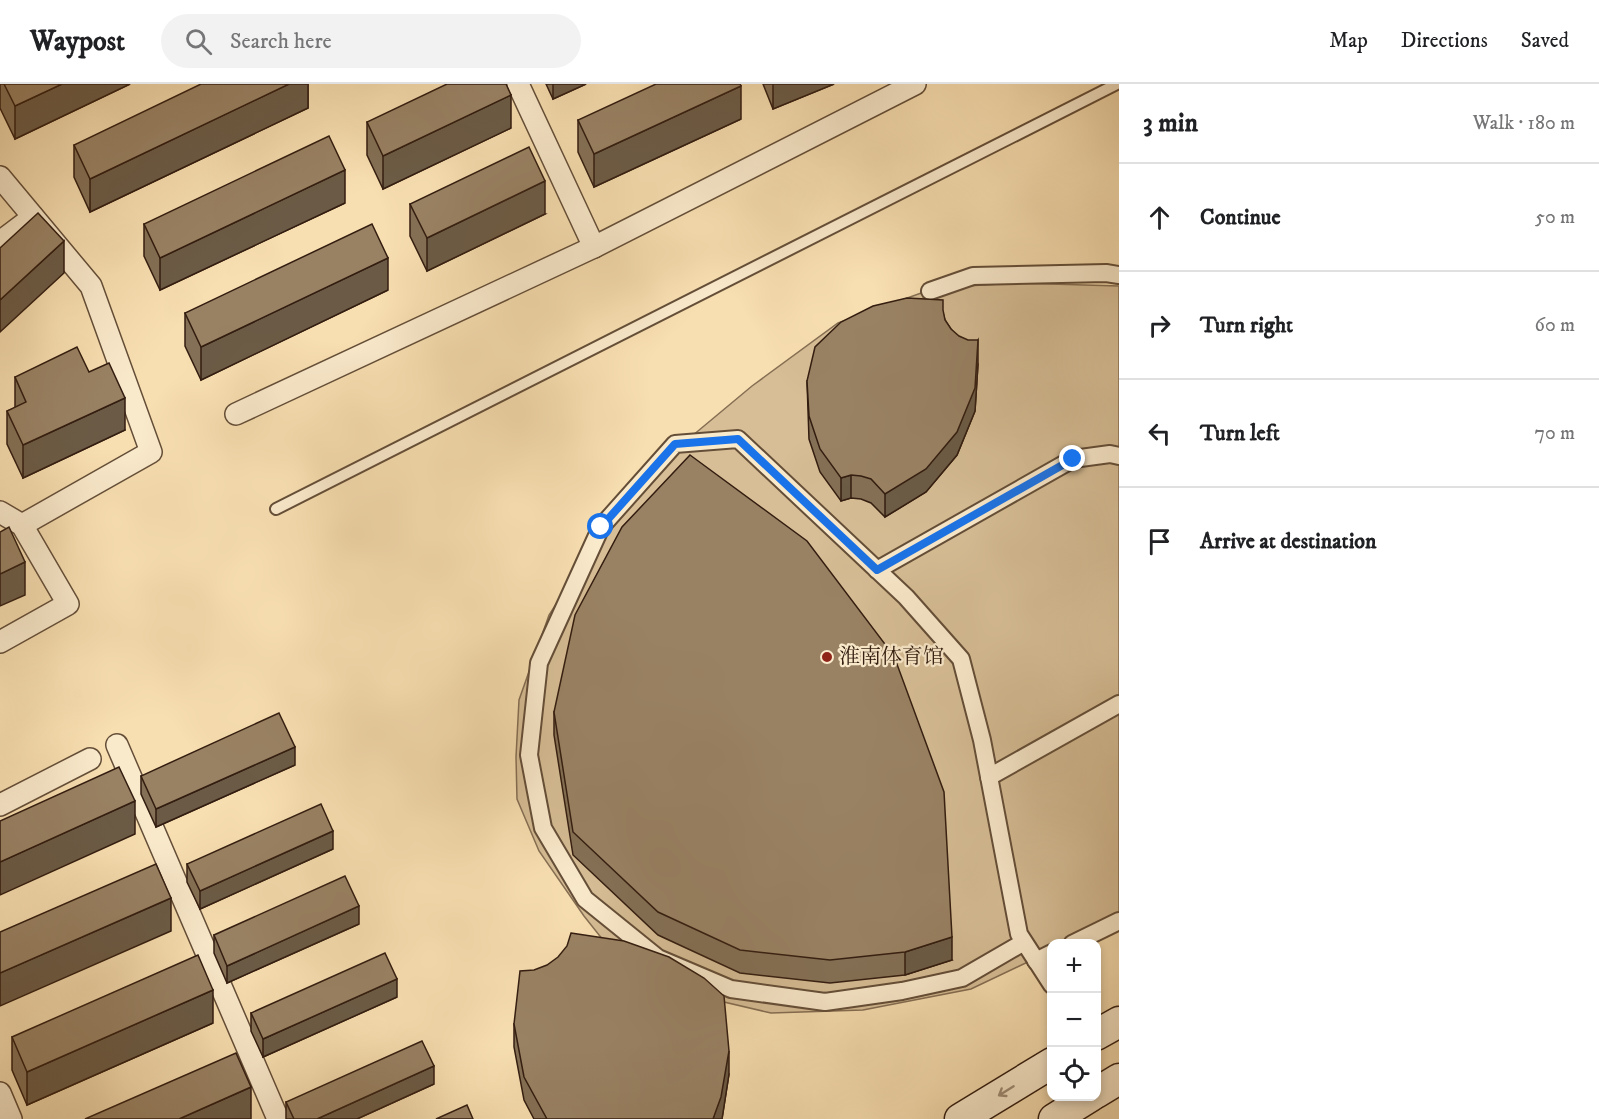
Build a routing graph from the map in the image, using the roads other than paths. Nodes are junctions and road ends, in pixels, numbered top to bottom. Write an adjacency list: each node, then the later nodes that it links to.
1 (518, 84): 7 (street)
2 (915, 84): 7 (street)
3 (1117, 84): 12 (lane)
4 (0, 177): 5 (street)
5 (33, 217): 6 (street); 14 (street)
6 (0, 242)
7 (594, 247): 10 (street)
8 (1119, 275): 9 (street)
9 (930, 291)
10 (236, 414)
11 (1119, 456): 15 (street)
12 (276, 509)
13 (0, 512): 14 (street)
14 (22, 525): 16 (street)
15 (877, 570): 20 (street); 24 (street)
16 (0, 642)
17 (1119, 704): 20 (street)
18 (117, 745): 36 (street)
19 (90, 759): 21 (street)
20 (989, 777): 24 (street)
21 (0, 805)
22 (1119, 921): 23 (street)
23 (1082, 939)
24 (1024, 942): 26 (street)
25 (1047, 956): 26 (street)
26 (1036, 961): 27 (street)
27 (1047, 978)
28 (1119, 1022): 29 (main road)
29 (1101, 1032)
30 (1047, 1066): 37 (main road, one-way to 37)
31 (1119, 1079): 32 (main road)
32 (1101, 1090)
33 (0, 1093): 35 (street)
34 (1083, 1101): 38 (main road)
35 (11, 1119)
36 (278, 1119)
37 (960, 1119)
38 (1054, 1119)

